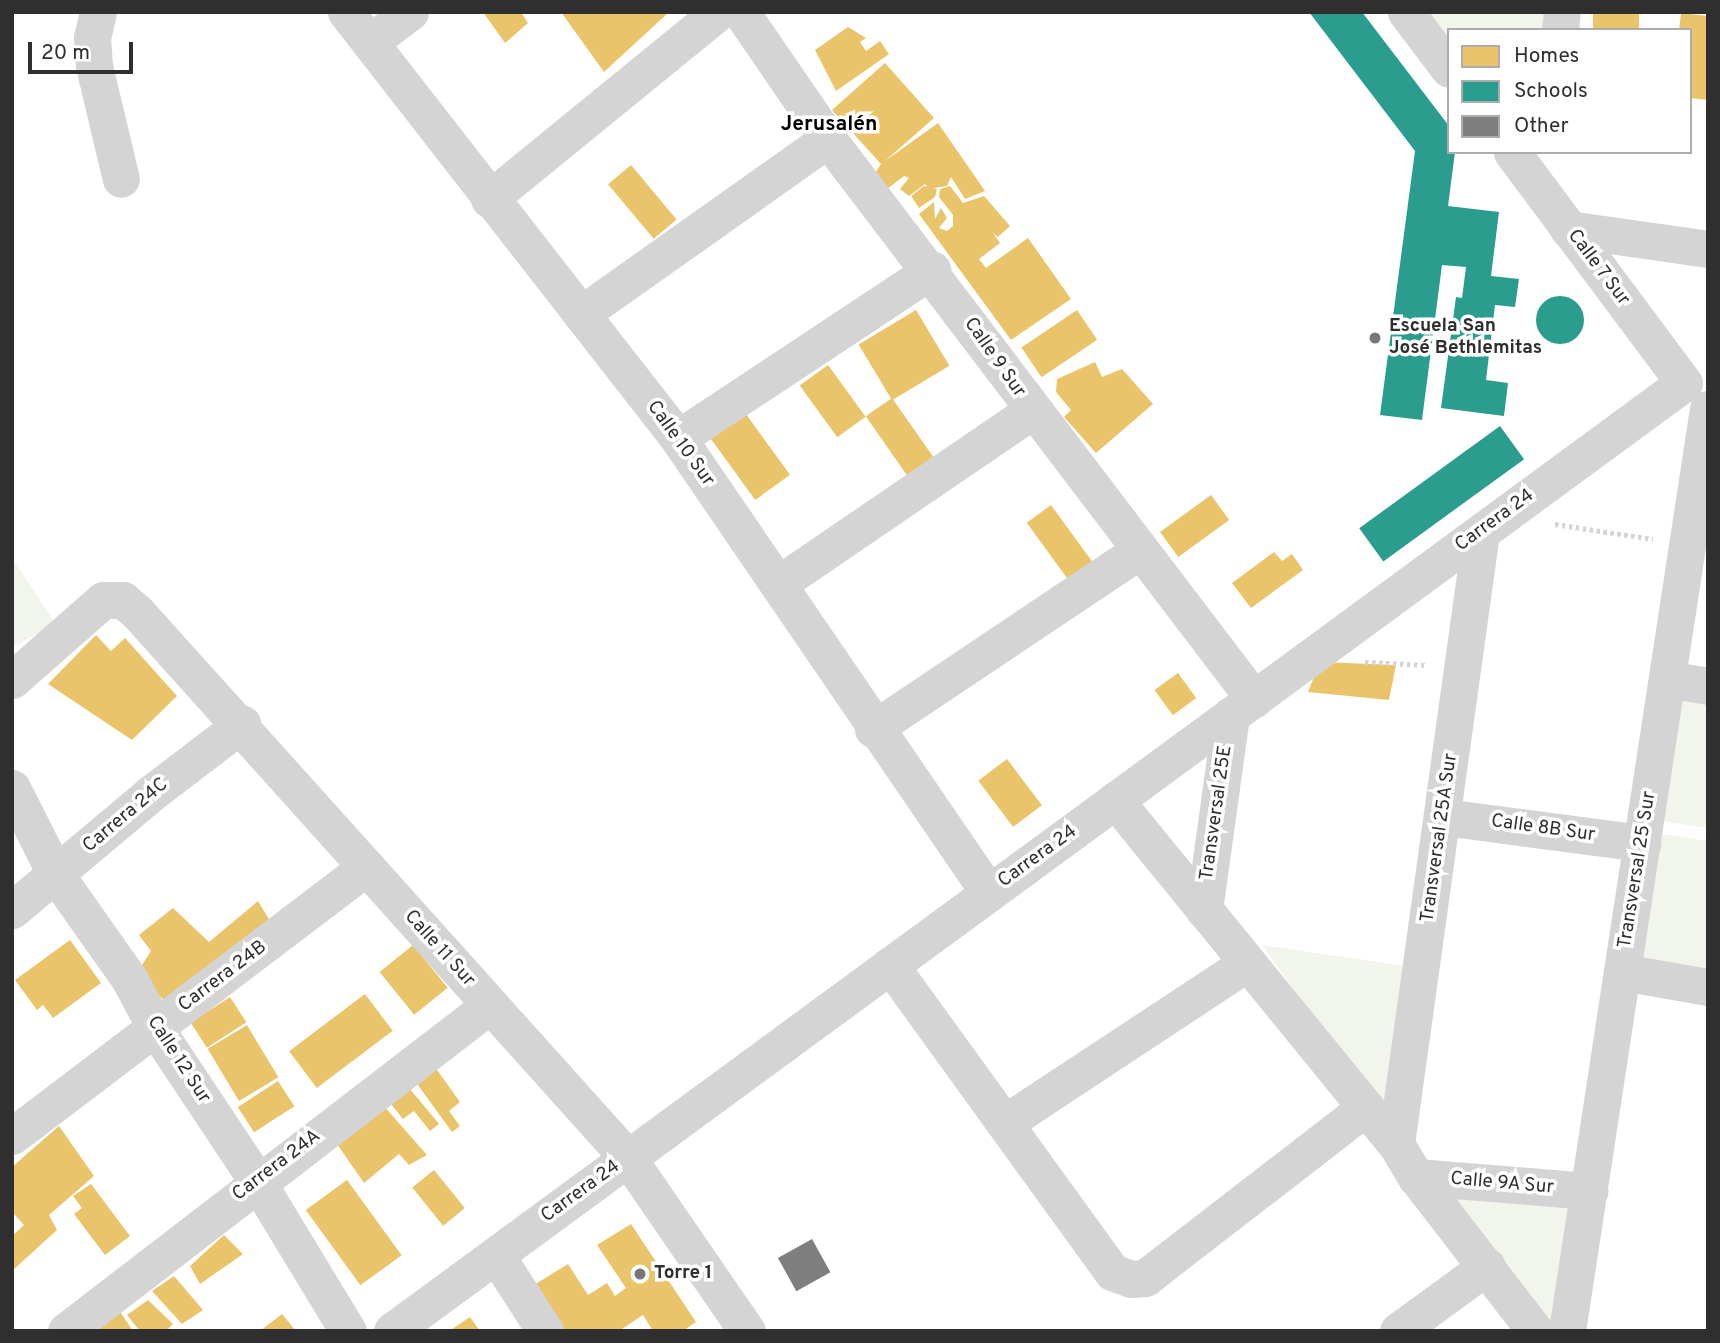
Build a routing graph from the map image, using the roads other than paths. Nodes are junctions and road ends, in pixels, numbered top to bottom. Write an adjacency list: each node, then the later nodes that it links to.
1 (98, 12): 12 (street)
2 (346, 12): 7 (street, Calle 10 Sur)
3 (410, 12): 7 (street)
4 (718, 12): 13 (street)
5 (741, 12): 9 (street, Calle 9 Sur)
6 (1406, 12): 8 (street)
7 (370, 42): 13 (street, Calle 10 Sur)
8 (1447, 66)
9 (828, 139): 16 (street, Calle 9 Sur); 17 (street)
10 (1515, 154): 11 (street, Calle 7 Sur)
11 (1537, 167): 14 (street, Calle 7 Sur)
12 (121, 179)
13 (489, 199): 17 (street, Calle 10 Sur)
14 (1568, 229): 15 (street); 18 (street, Calle 7 Sur)
15 (1708, 248)
16 (932, 270): 19 (street, Calle 9 Sur); 20 (street)
17 (581, 314): 20 (street, Calle 10 Sur)
18 (1696, 396): 21 (street, Carrera 24); 24 (street, Transversal 25 Sur)
19 (1032, 411): 22 (street, Calle 9 Sur); 23 (street)
20 (678, 438): 23 (street, Calle 10 Sur)
21 (1491, 524): 27 (street, Carrera 24); 32 (street, Transversal 25A Sur)
22 (1140, 551): 27 (street, Calle 9 Sur); 29 (street)
23 (778, 584): 29 (street, Calle 10 Sur)
24 (1667, 679): 26 (street); 33 (street, Transversal 25 Sur)
25 (12, 680): 28 (street, Calle 11 Sur)
26 (1708, 686)
27 (1243, 707): 31 (street, Carrera 24); 38 (street, Transversal 25E)
28 (242, 724): 34 (street, Calle 11 Sur); 35 (street, Carrera 24C)
29 (873, 729): 36 (street, Calle 10 Sur)
30 (12, 788): 35 (street, Calle 12 Sur)
31 (1115, 800): 36 (street, Carrera 24); 38 (street)
32 (1444, 817): 33 (street, Calle 8B Sur); 48 (street, Transversal 25A Sur)
33 (1642, 843): 41 (street, Transversal 25 Sur)
34 (367, 867): 43 (street, Calle 11 Sur); 44 (street, Carrera 24B)
35 (56, 875): 37 (street, Carrera 24C); 44 (street, Calle 12 Sur)
36 (989, 893): 40 (street, Carrera 24)
37 (12, 909)
38 (1204, 910): 39 (street)
39 (1247, 962): 45 (street); 46 (street)
40 (890, 965): 46 (street); 49 (street, Carrera 24)
41 (1622, 972): 42 (street); 52 (street, Transversal 25 Sur)
42 (1708, 987)
43 (489, 1005): 49 (street, Calle 11 Sur); 51 (street, Carrera 24A)
44 (156, 1028): 47 (street, Carrera 24B); 51 (street, Calle 12 Sur)
45 (1366, 1107): 46 (street); 48 (street)
46 (1006, 1122)
47 (12, 1136)
48 (1396, 1144): 50 (street)
49 (628, 1158): 53 (street, Carrera 24); 59 (street, Calle 11 Sur)
50 (1416, 1177): 52 (street, Calle 9A Sur); 54 (street)
51 (257, 1181): 55 (street, Carrera 24A); 56 (street, Calle 12 Sur)
52 (1589, 1191): 62 (street, Transversal 25 Sur)
53 (496, 1255): 57 (street, Carrera 24); 58 (street)
54 (1487, 1266): 60 (street); 61 (street)
55 (66, 1331)
56 (348, 1331)
57 (392, 1331)
58 (545, 1331)
59 (747, 1331)
60 (1398, 1331)
61 (1535, 1331)
62 (1567, 1331)

